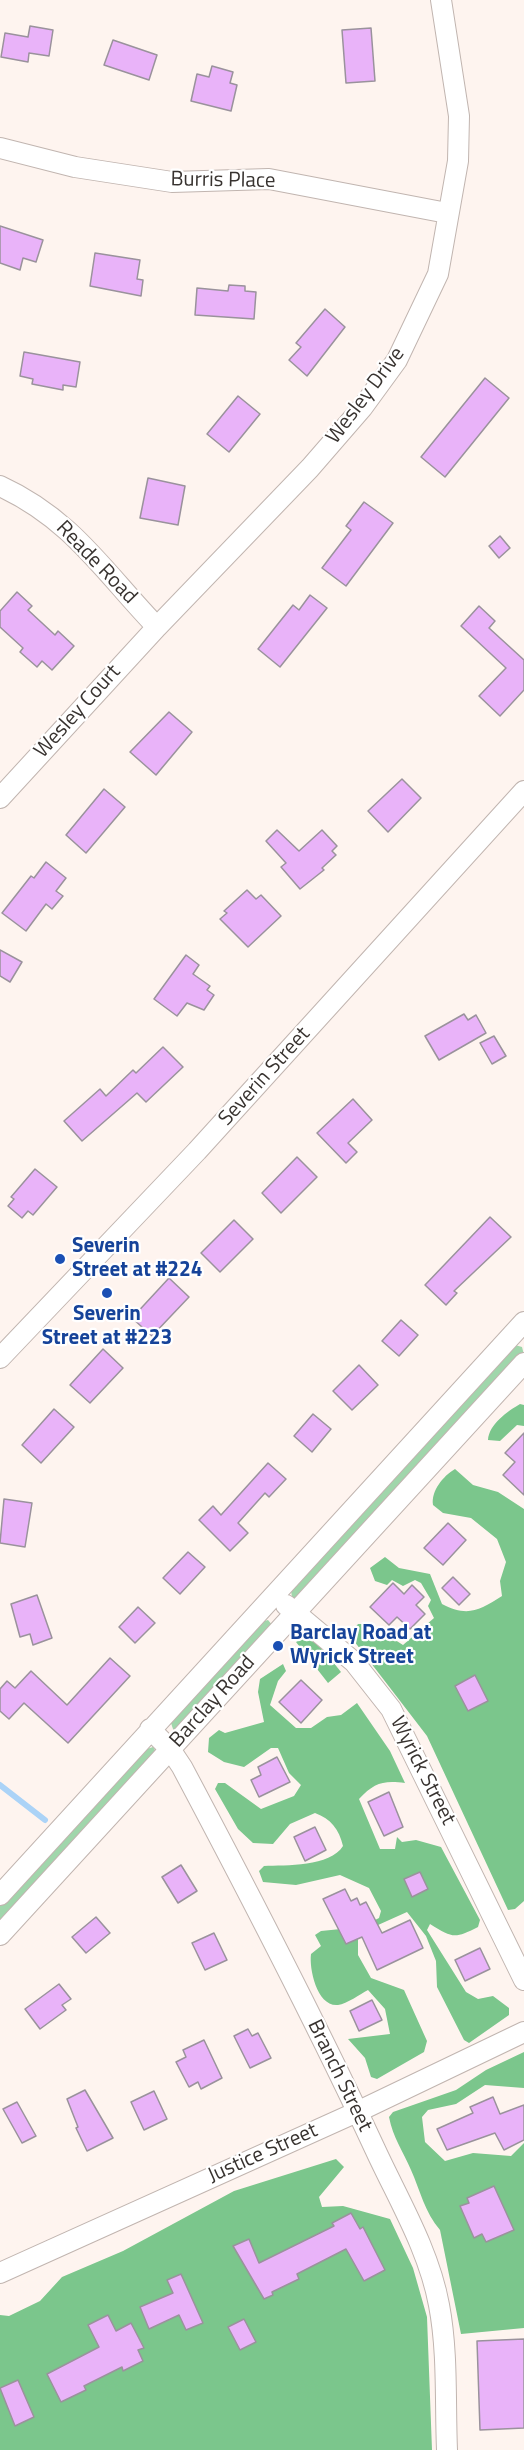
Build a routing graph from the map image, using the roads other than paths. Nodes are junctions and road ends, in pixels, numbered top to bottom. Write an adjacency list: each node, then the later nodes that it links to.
1 (441, 0): 3 (street, Wesley Drive)
2 (0, 148): 3 (street, Burris Place)
3 (447, 213): 5 (street, Wesley Drive)
4 (0, 486): 5 (street, Reade Road)
5 (157, 627): 7 (street, Wesley Court)
6 (524, 791): 9 (street, Severin Street)
7 (0, 798)
8 (522, 1328): 11 (street, Barclay Road)
9 (0, 1358)
10 (524, 1363): 12 (street, Barclay Road)
11 (276, 1596): 12 (street, Wyrick Street); 13 (street, Barclay Road)
12 (295, 1612): 14 (street, Barclay Road); 17 (street, Wyrick Street)
13 (150, 1729): 14 (street, Branch Street); 15 (street, Barclay Road)
14 (170, 1749): 16 (street, Barclay Road); 19 (street, Branch Street)
15 (0, 1895)
16 (0, 1935)
17 (524, 1980)
18 (524, 2032): 19 (street, Justice Street)
19 (357, 2112): 20 (street, Justice Street); 21 (street, Branch Street)
20 (0, 2272)
21 (447, 2450)

